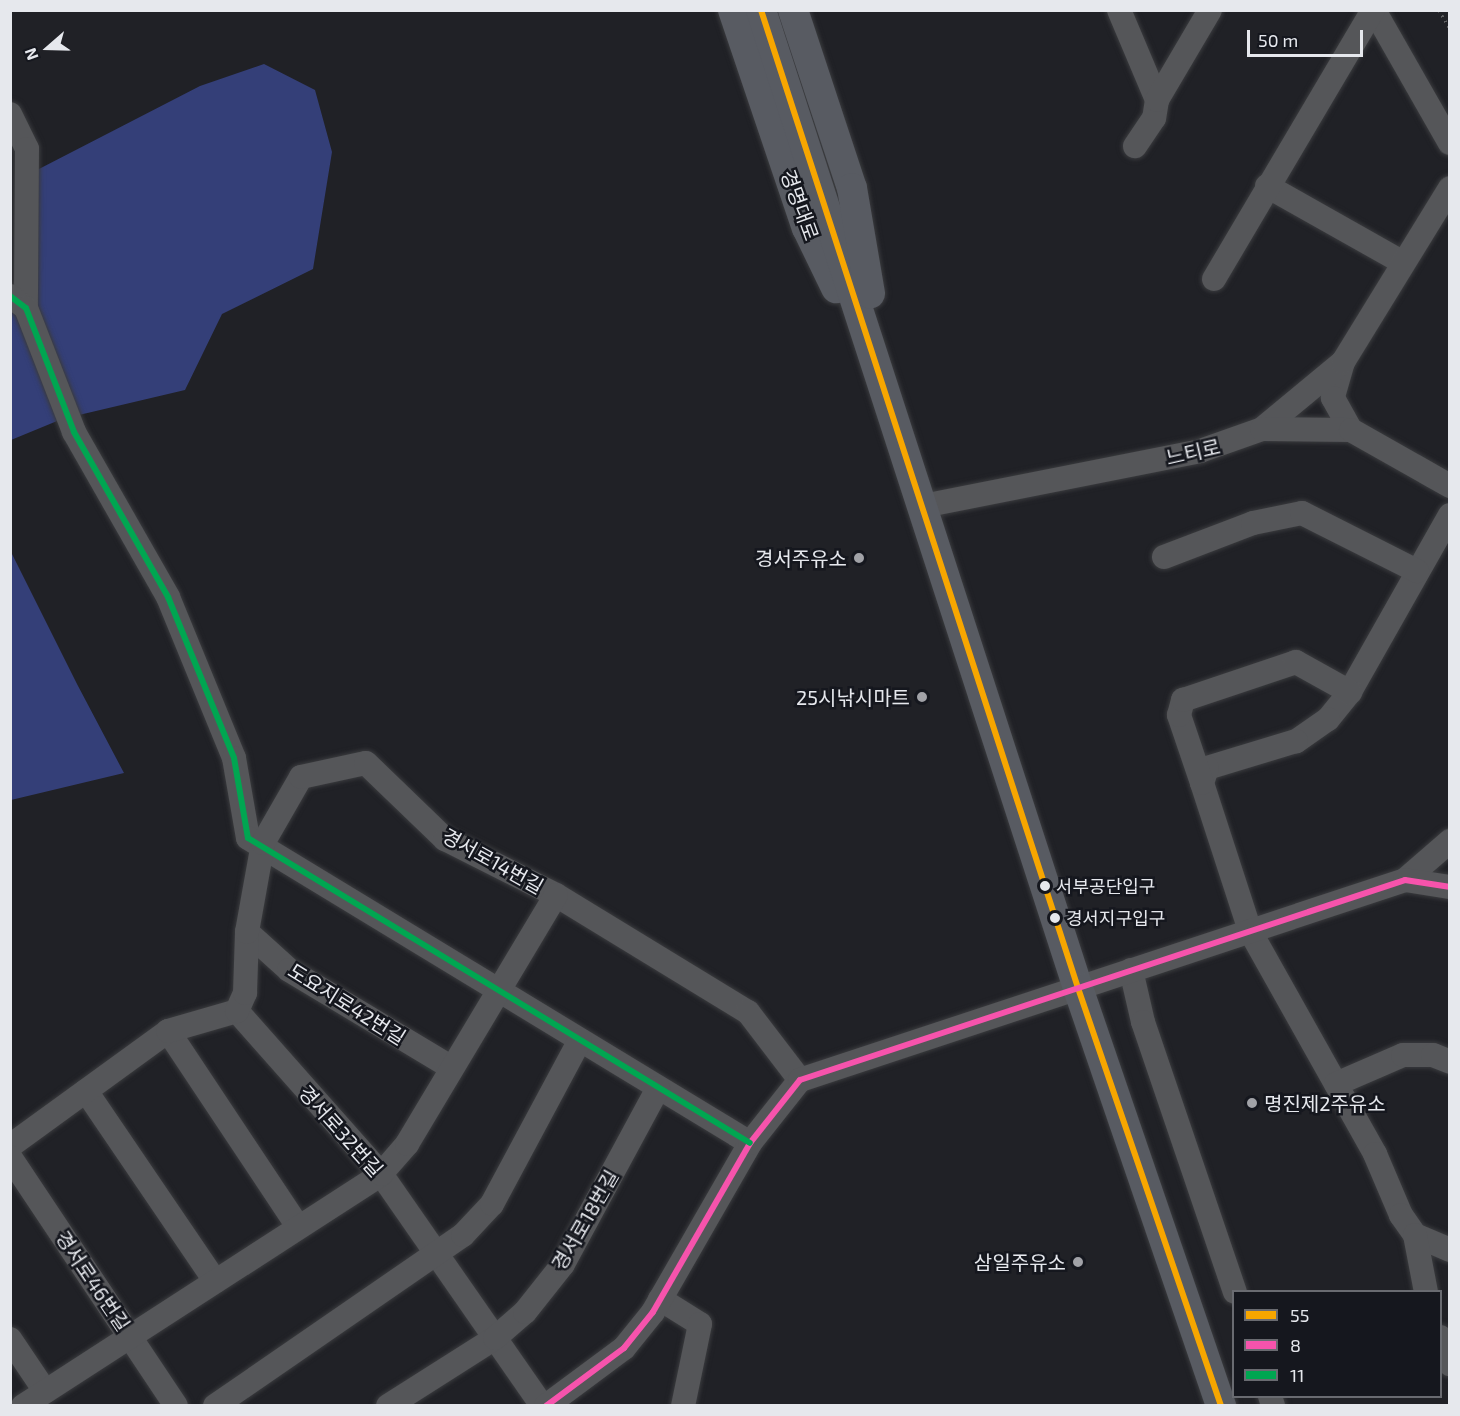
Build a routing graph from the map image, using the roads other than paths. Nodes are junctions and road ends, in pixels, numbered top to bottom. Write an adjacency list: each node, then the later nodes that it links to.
1 (733, 10): 17 (main road, 경명대로)
2 (760, 10): 17 (main road, 경명대로)
3 (793, 10): 17 (main road, 경명대로)
4 (1119, 10): 7 (street)
5 (1210, 10): 7 (street)
6 (1374, 10): 9 (street); 11 (street)
7 (1157, 100): 10 (street)
8 (10, 114): 15 (street)
9 (1449, 143)
10 (1135, 146)
11 (1268, 186): 13 (street); 14 (street)
12 (1449, 188): 13 (street)
13 (1400, 261): 16 (street)
14 (1214, 279)
15 (18, 302): 28 (street)
16 (1343, 362): 18 (street); 19 (street)
17 (887, 391): 21 (main road, 경명대로)
18 (1262, 429): 19 (street, 느티로); 21 (street, 느티로)
19 (1351, 430): 20 (street, 느티로)
20 (1449, 486)
21 (923, 506): 35 (main road, 경명대로)
22 (1449, 515): 24 (street)
23 (1164, 557): 24 (street)
24 (1417, 571): 25 (street)
25 (1350, 692): 26 (street); 26 (street)
26 (1202, 783): 32 (street)
27 (1449, 841): 29 (street)
28 (263, 843): 31 (street, 경서로14번길); 33 (street, 경서로14번길); 36 (street)
29 (1405, 880): 30 (street); 32 (street)
30 (1449, 886)
31 (556, 895): 36 (street); 42 (street, 경서로14번길)
32 (1250, 931): 34 (street); 43 (street)
33 (247, 932): 37 (street, 경서로14번길); 41 (street, 도요지로42번길)
34 (1131, 970): 35 (street); 55 (street)
35 (1078, 988): 42 (street); 70 (main road, 경명대로)
36 (499, 990): 39 (street); 41 (street)
37 (237, 1011): 38 (street); 49 (street, 경서로32번길)
38 (168, 1031): 45 (street); 50 (street)
39 (580, 1040): 44 (street); 53 (street)
40 (1449, 1062): 43 (street)
41 (452, 1068): 49 (street)
42 (800, 1080): 46 (street)
43 (1336, 1084): 51 (street)
44 (658, 1088): 46 (street); 59 (street, 경서로18번길)
45 (86, 1091): 47 (street); 54 (street)
46 (750, 1143): 57 (street)
47 (10, 1146)
48 (10, 1157): 58 (street, 경서로46번길)
49 (381, 1174): 50 (street); 53 (street, 경서로32번길)
50 (298, 1227): 54 (street)
51 (1415, 1235): 52 (street); 56 (street)
52 (1449, 1250)
53 (438, 1256): 59 (street, 경서로32번길); 66 (street)
54 (215, 1281): 58 (street)
55 (1233, 1290)
56 (1425, 1290)
57 (660, 1299): 68 (street); 69 (street)
58 (130, 1336): 63 (street); 65 (street, 경서로46번길)
59 (495, 1338): 67 (street); 68 (street, 경서로32번길)
60 (10, 1339): 63 (street)
61 (1442, 1343): 62 (street)
62 (1449, 1364)
63 (45, 1391): 64 (street)
64 (23, 1406)
65 (176, 1406)
66 (215, 1406)
67 (388, 1406)
68 (544, 1406)
69 (683, 1406)
70 (1221, 1406)

